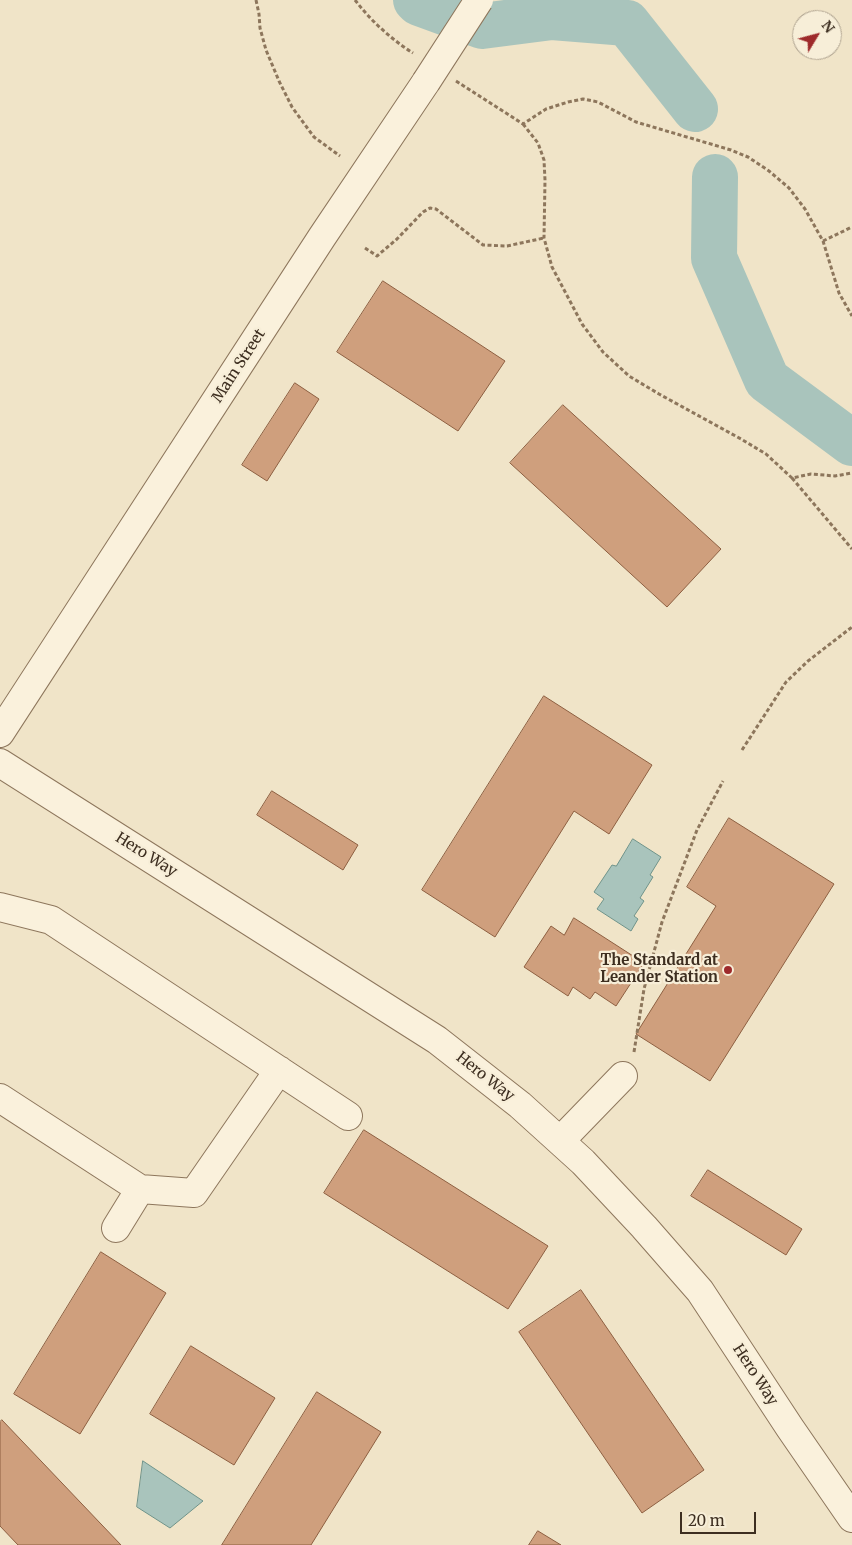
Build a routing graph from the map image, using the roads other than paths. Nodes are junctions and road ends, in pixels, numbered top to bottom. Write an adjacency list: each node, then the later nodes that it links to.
1 (479, 0): 2 (street, Main Street, bridge)
2 (0, 733)
3 (0, 763): 9 (street, Hero Way)
4 (0, 907): 5 (street)
5 (279, 1070): 8 (street); 10 (street)
6 (623, 1076): 9 (street)
7 (0, 1098): 10 (street)
8 (348, 1116)
9 (560, 1141): 12 (street, Hero Way)
10 (140, 1188): 11 (street)
11 (116, 1228)
12 (852, 1518)

